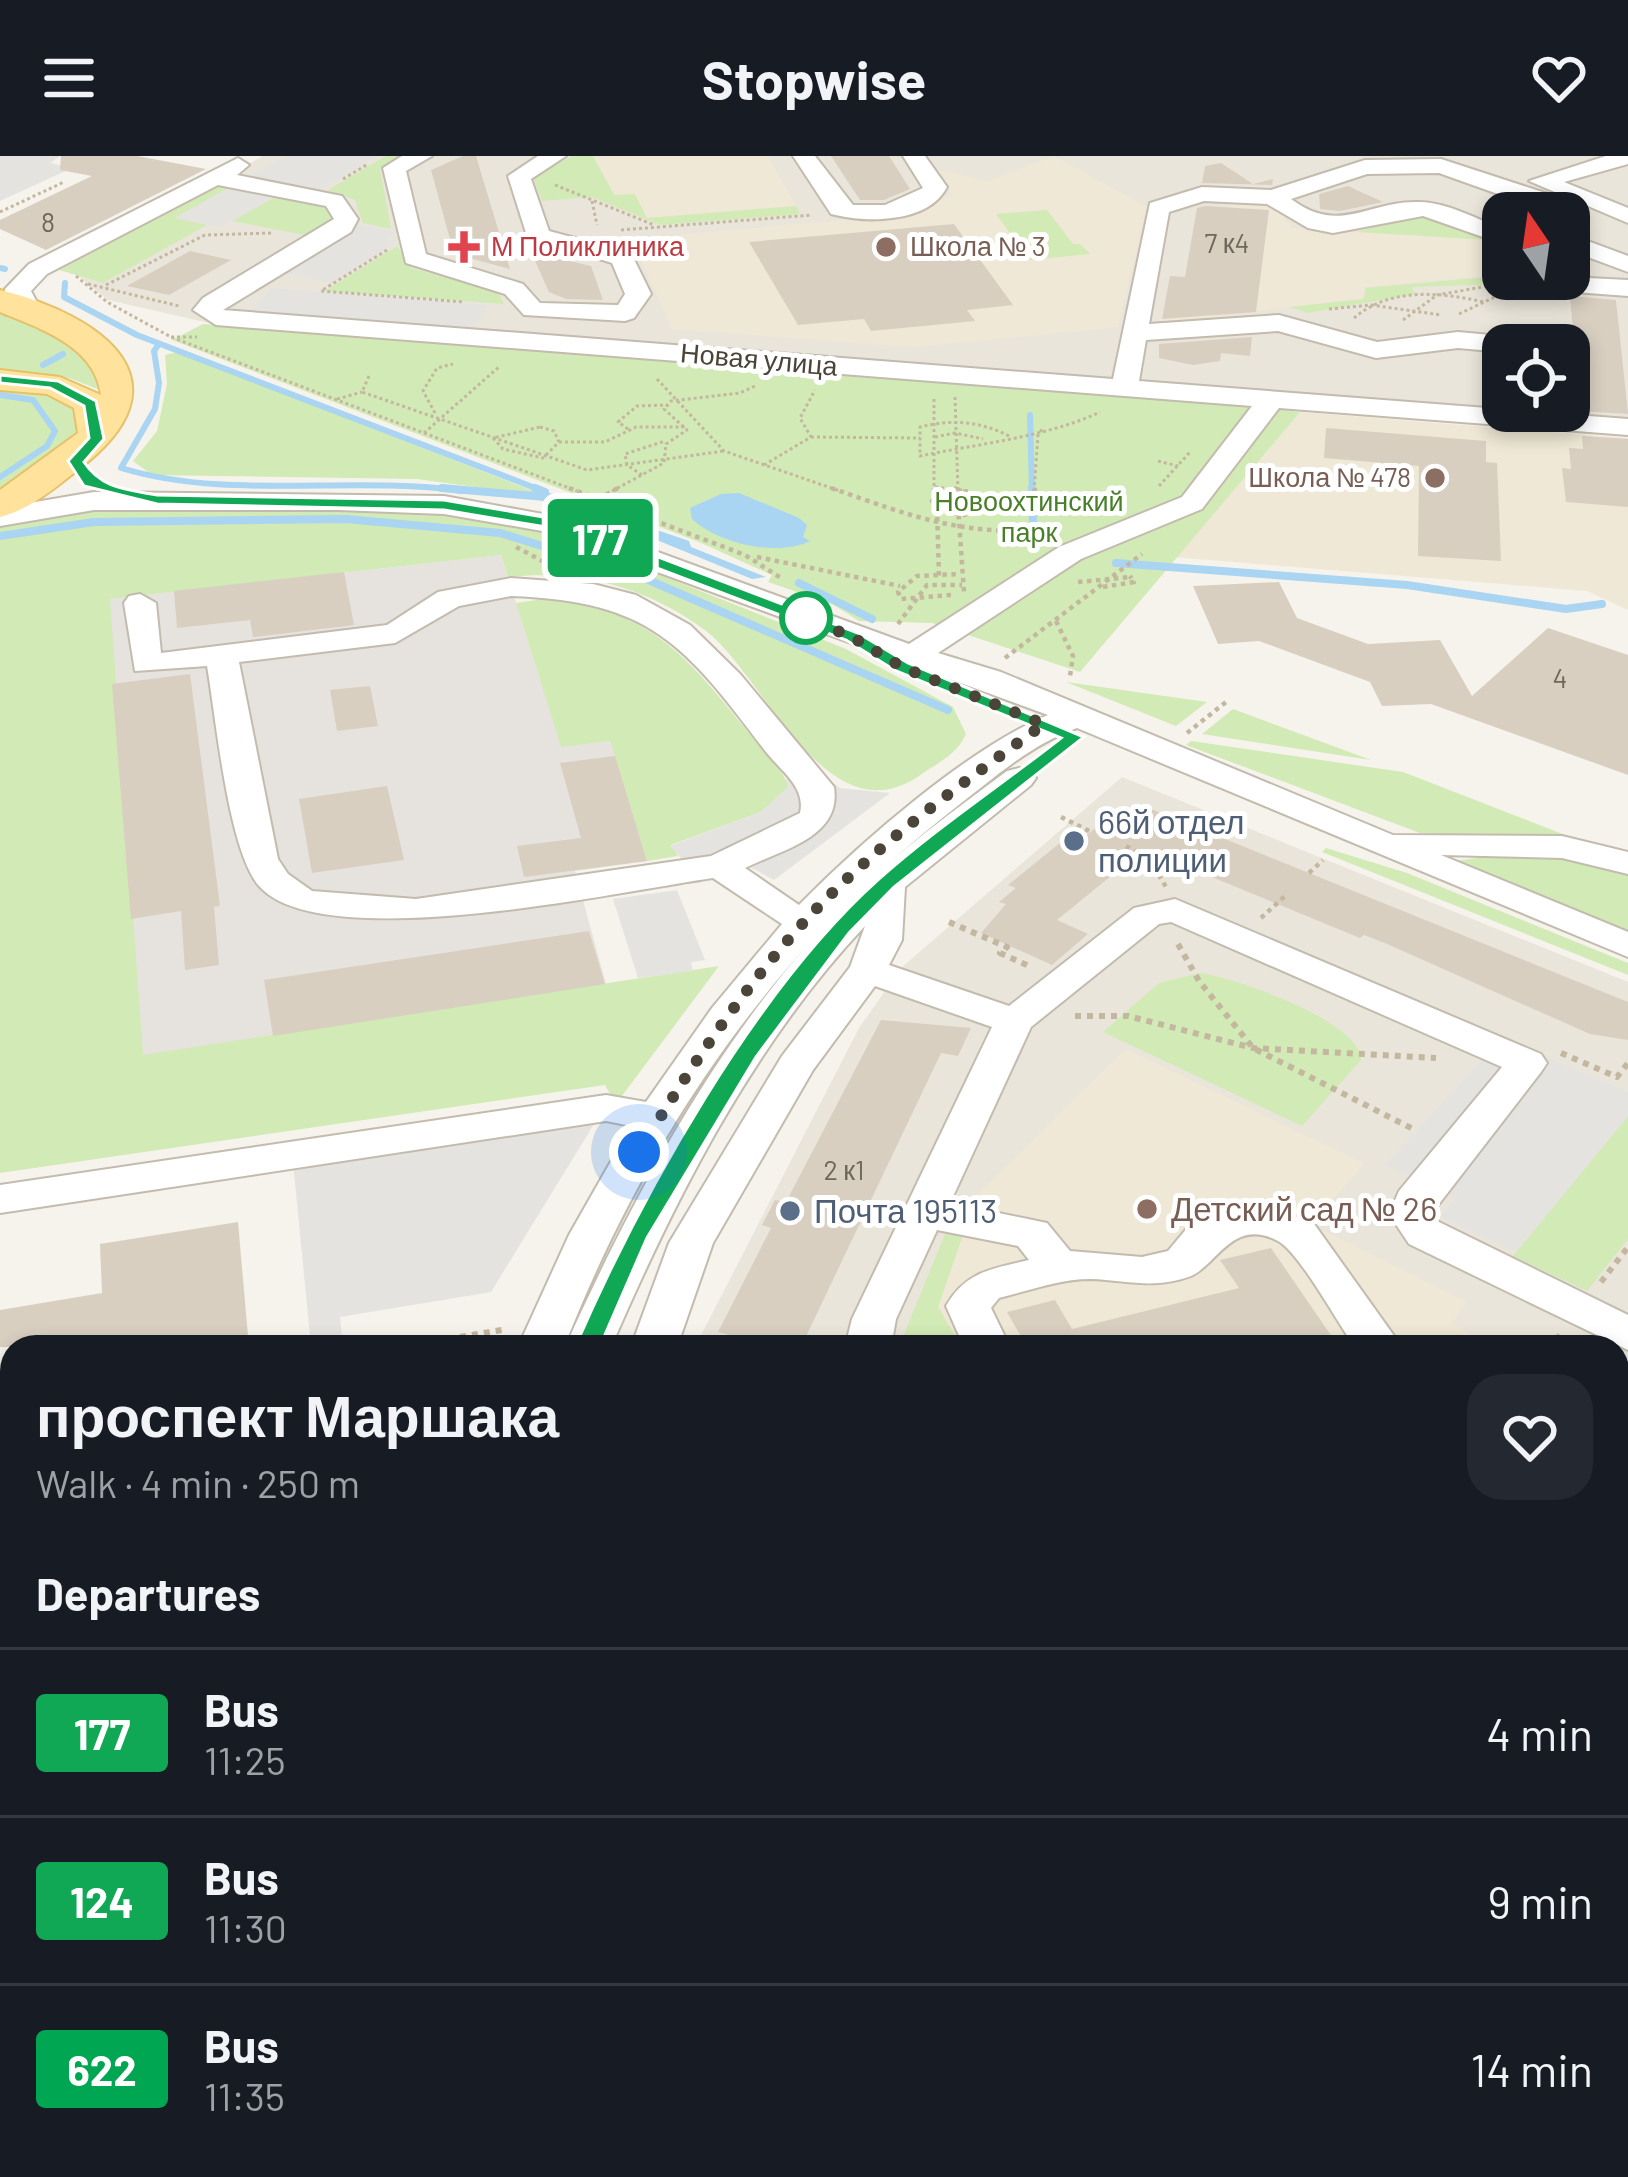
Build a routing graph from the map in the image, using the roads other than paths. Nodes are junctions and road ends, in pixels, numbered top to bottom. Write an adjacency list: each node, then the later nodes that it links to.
1 (255, 156): 8 (street)
2 (421, 156): 22 (street)
3 (556, 156): 22 (street)
4 (804, 156): 5 (street)
5 (914, 156)
6 (1480, 156): 9 (street)
7 (1628, 157): 9 (street)
8 (215, 178): 18 (street); 25 (street, Новая улица)
9 (1541, 181): 11 (street)
10 (1525, 192): 12 (street)
11 (1554, 192)
12 (1273, 197): 15 (street); 24 (street)
13 (1590, 209): 14 (street)
14 (1624, 215)
15 (1482, 229)
16 (1590, 250): 17 (street)
17 (1628, 265)
18 (46, 270): 19 (street); 21 (street)
19 (0, 276)
20 (1628, 288): 23 (street)
21 (14, 305): 32 (main road)
22 (625, 313): 25 (street)
23 (1522, 314): 24 (street)
24 (1135, 332): 27 (street)
25 (604, 347): 27 (street, Новая улица)
26 (0, 380): 32 (main road)
27 (1115, 388): 28 (street, Новая улица)
28 (1270, 401): 29 (street, Новая улица); 38 (street)
29 (1482, 413)
30 (1590, 423): 31 (street, Новая улица)
31 (1628, 428)
32 (86, 450): 33 (street); 34 (main road)
33 (157, 500): 35 (street); 37 (street)
34 (0, 506)
35 (0, 517)
36 (140, 603): 39 (street)
37 (852, 637): 38 (street); 40 (street)
38 (904, 642): 40 (street)
39 (221, 655): 44 (street); 44 (street)
40 (1066, 726): 41 (street); 42 (street); 45 (street); 46 (street)
41 (1360, 833): 42 (street); 43 (street)
42 (1400, 855): 47 (street)
43 (1628, 863)
44 (720, 866): 46 (street)
45 (887, 883): 48 (street); 56 (street)
46 (806, 920): 50 (street)
47 (1628, 946)
48 (867, 970): 49 (street); 57 (street)
49 (1014, 1022): 52 (street); 54 (street)
50 (659, 1118): 51 (street); 55 (street)
51 (0, 1199)
52 (926, 1213): 53 (street); 58 (street)
53 (1060, 1268): 59 (street); 60 (street)
54 (1628, 1334)
55 (526, 1335)
56 (593, 1335)
57 (658, 1335)
58 (871, 1335)
59 (980, 1335)
60 (1370, 1335)

